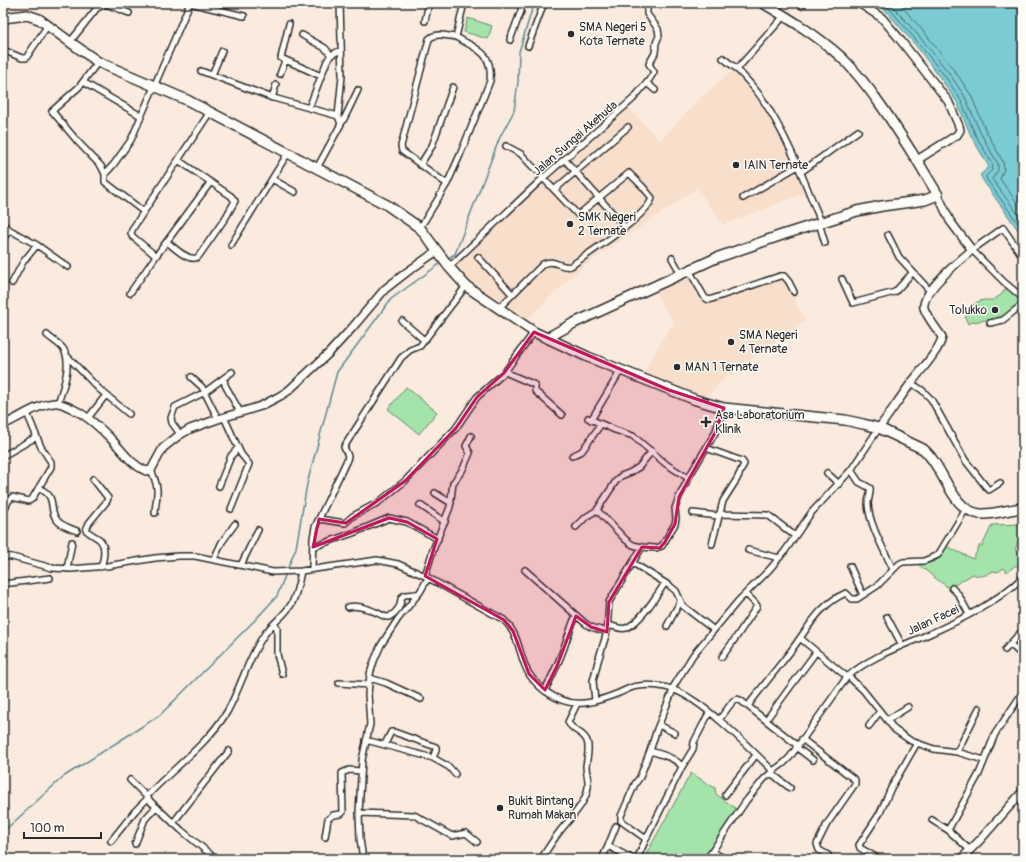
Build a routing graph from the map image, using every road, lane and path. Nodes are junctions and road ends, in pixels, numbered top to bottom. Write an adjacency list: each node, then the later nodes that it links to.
1 (190, 3): 11 (street); 37 (street)
2 (340, 3): 23 (street)
3 (429, 3): 14 (street)
4 (464, 3): 18 (street)
5 (519, 3): 19 (street)
6 (544, 3): 21 (street)
7 (647, 3): 35 (street)
8 (763, 3): 12 (highway)
9 (860, 3): 51 (street)
10 (129, 13): 20 (street)
11 (244, 16)
12 (784, 16): 29 (street); 51 (highway)
13 (3, 18): 16 (highway)
14 (424, 21)
15 (289, 24): 27 (street)
16 (48, 26): 20 (highway); 22 (street)
17 (302, 35): 25 (street)
18 (456, 37): 54 (street); 63 (street)
19 (510, 40)
20 (70, 42): 28 (highway)
21 (528, 46)
22 (3, 50)
23 (341, 50): 25 (street); 45 (street)
24 (222, 51): 32 (street)
25 (331, 56): 33 (street)
26 (723, 58): 29 (street)
27 (286, 61): 31 (street); 33 (street)
28 (98, 62): 34 (street); 37 (highway)
29 (737, 69): 55 (street)
30 (201, 71): 32 (street)
31 (280, 74)
32 (212, 75): 41 (street)
33 (321, 76): 42 (street)
34 (83, 82): 44 (street); 59 (street)
35 (647, 83): 40 (street); 53 (street, Jalan Sungai Akehuda)
36 (276, 85): 41 (street)
37 (156, 86): 43 (highway); 44 (street)
38 (453, 87): 54 (street)
39 (358, 90): 46 (street)
40 (655, 90)
41 (272, 98): 42 (street)
42 (309, 108): 45 (street)
43 (210, 112): 50 (highway); 52 (street)
44 (141, 116): 59 (street)
45 (338, 116): 46 (street)
46 (341, 124): 56 (street)
47 (628, 127): 57 (street)
48 (858, 131): 58 (street)
49 (506, 146): 60 (street)
50 (288, 153): 56 (highway); 61 (street)
51 (916, 158): 66 (highway)
52 (178, 160): 62 (street); 69 (street)
53 (565, 160): 57 (street); 60 (street, Jalan Sungai Akehuda)
54 (420, 165): 63 (street)
55 (798, 166): 58 (street); 68 (street)
56 (317, 168): 73 (highway)
57 (576, 172): 64 (street); 67 (street)
58 (800, 172): 70 (street)
59 (105, 174): 69 (street)
60 (543, 178): 64 (street); 87 (street, Jalan Sungai Akehuda)
61 (272, 179): 65 (street); 80 (street)
62 (210, 183): 77 (street); 77 (street)
63 (447, 184): 73 (street)
64 (554, 190): 67 (street)
65 (295, 192)
66 (938, 195): 70 (highway); 81 (street)
67 (599, 198): 72 (street); 72 (street)
68 (743, 198)
69 (144, 212): 83 (street)
70 (820, 222): 78 (street); 89 (highway)
71 (3, 224): 74 (street)
72 (624, 227): 97 (street)
73 (420, 228): 82 (highway)
74 (10, 230): 76 (street); 79 (street)
75 (888, 234): 90 (street)
76 (3, 238)
77 (167, 242): 83 (street)
78 (825, 243)
79 (37, 245): 88 (street); 92 (street)
80 (231, 245)
81 (972, 250): 86 (street); 94 (street); 98 (street)
82 (438, 252): 87 (highway); 118 (street)
83 (156, 256): 96 (street)
84 (478, 257): 97 (street)
85 (672, 258): 89 (street)
86 (1023, 258)
87 (448, 266): 93 (highway)
88 (68, 267)
89 (685, 272): 95 (street); 105 (highway)
90 (913, 272): 91 (street); 94 (street)
91 (842, 279)
92 (12, 284)
93 (466, 286): 100 (highway); 106 (street)
94 (930, 291): 113 (street)
95 (794, 292)
96 (130, 293)
97 (512, 294): 100 (street)
98 (1023, 298)
99 (1023, 304): 102 (street)
100 (498, 309): 103 (highway)
101 (402, 321): 106 (street)
102 (990, 322)
103 (534, 332): 105 (highway); 110 (street)
104 (47, 335): 107 (street)
105 (548, 338): 108 (highway)
106 (424, 340): 155 (street)
107 (66, 355): 115 (street); 116 (street)
108 (621, 370): 117 (highway); 124 (street)
109 (232, 372): 112 (street)
110 (505, 372): 121 (street); 155 (street)
111 (191, 377): 114 (street)
112 (224, 378): 114 (street); 118 (street)
113 (911, 383): 126 (street); 140 (street)
114 (205, 392): 123 (street); 127 (street)
115 (106, 395): 120 (street); 122 (street)
116 (58, 403): 119 (street); 122 (street)
117 (724, 408): 126 (highway); 131 (street)
118 (240, 412): 123 (street)
119 (27, 413): 125 (street); 129 (street)
120 (129, 414)
121 (562, 415)
122 (88, 418): 135 (street)
123 (221, 418): 127 (street); 130 (street)
124 (601, 424): 132 (street); 134 (street)
125 (3, 425)
126 (879, 428): 136 (street); 149 (highway)
127 (180, 434): 135 (street)
128 (471, 436): 145 (street)
129 (36, 437): 133 (street); 143 (street)
130 (238, 448): 142 (street); 148 (street)
131 (706, 448): 138 (street); 154 (street)
132 (652, 451): 138 (street); 150 (street)
133 (3, 456)
134 (572, 456)
135 (151, 470): 152 (street)
136 (851, 470): 141 (street); 175 (street)
137 (827, 473): 141 (street)
138 (688, 478): 166 (street)
139 (94, 479): 174 (street)
140 (1000, 482)
141 (839, 484): 161 (street)
142 (219, 486)
143 (39, 488): 151 (street); 160 (street)
144 (435, 493): 145 (street)
145 (451, 503): 156 (street)
146 (420, 505): 156 (street)
147 (1023, 508): 149 (highway)
148 (231, 509)
149 (966, 509): 175 (street)
150 (597, 510): 158 (street); 166 (street)
151 (3, 512)
152 (155, 513)
153 (693, 513): 154 (street)
154 (719, 515): 161 (street); 164 (street)
155 (319, 519): 165 (street)
156 (445, 522): 162 (street)
157 (234, 524): 170 (street)
158 (576, 527)
159 (258, 530): 172 (street)
160 (77, 531)
161 (795, 536): 169 (street)
162 (438, 539): 165 (street); 180 (street)
163 (72, 542): 176 (street)
164 (712, 544)
165 (313, 547): 177 (street)
166 (642, 547): 171 (street)
167 (748, 550): 169 (street)
168 (3, 556): 176 (street)
169 (779, 558): 187 (street)
170 (214, 559): 172 (street); 174 (street)
171 (633, 563): 183 (street); 195 (street)
172 (240, 565): 179 (street)
173 (850, 566): 188 (street)
174 (101, 567): 176 (street)
175 (893, 568): 188 (street)
176 (67, 569)
177 (312, 569): 179 (street); 180 (street)
178 (525, 570): 192 (street)
179 (299, 571): 194 (street)
180 (427, 577): 186 (street); 212 (street)
181 (1023, 577): 191 (street, Jalan Facei)
182 (50, 578): 184 (street)
183 (665, 583): 189 (street); 195 (street)
184 (3, 584)
185 (952, 588): 191 (street)
186 (420, 592): 190 (street); 209 (street)
187 (746, 594): 197 (street); 206 (street)
188 (863, 595): 200 (street)
189 (680, 602): 196 (street); 197 (street)
190 (348, 607)
191 (969, 614): 202 (street, Jalan Facei)
192 (576, 616): 199 (street); 212 (street)
193 (887, 617): 202 (street)
194 (274, 624): 207 (street); 249 (street)
195 (608, 625): 199 (street)
196 (668, 626)
197 (714, 630): 213 (street)
198 (1023, 630): 201 (street)
199 (607, 632): 216 (street)
200 (800, 638): 204 (street); 218 (street)
201 (1010, 644): 203 (street); 205 (street)
202 (902, 645): 208 (street, Jalan Facei)
203 (1005, 650)
204 (816, 652): 208 (street); 224 (street)
205 (1023, 656)
206 (722, 657)
207 (282, 674)
208 (847, 677): 221 (street); 230 (street, Jalan Facei)
209 (370, 678): 211 (street); 215 (street)
210 (339, 683): 211 (street)
211 (369, 686): 229 (street)
212 (545, 690): 217 (street)
213 (673, 690): 216 (street); 222 (street); 226 (street)
214 (1023, 692): 240 (street)
215 (421, 699)
216 (595, 701): 217 (street)
217 (577, 704): 269 (street)
218 (748, 706): 223 (street); 224 (street)
219 (908, 707): 225 (street)
220 (979, 708): 236 (street)
221 (880, 711): 225 (street); 227 (street)
222 (709, 713): 223 (street); 241 (street)
223 (719, 720): 237 (street)
224 (766, 720): 233 (street)
225 (887, 720): 231 (street)
226 (659, 725): 228 (street); 235 (street)
227 (870, 726)
228 (675, 733)
229 (366, 740): 232 (street); 242 (street)
230 (802, 740): 233 (street, Jalan Facei); 264 (street)
231 (917, 743): 236 (street); 275 (street)
232 (385, 744): 238 (street); 238 (street)
233 (796, 746): 239 (street); 243 (street, Jalan Facei)
234 (229, 751): 253 (street)
235 (650, 751): 241 (street); 257 (street)
236 (957, 752): 240 (street)
237 (756, 755): 243 (street); 248 (street)
238 (433, 758): 244 (street)
239 (813, 760)
240 (984, 760): 255 (street)
241 (682, 767): 257 (street)
242 (361, 772): 251 (street); 256 (street)
243 (772, 772): 246 (street); 263 (street, Jalan Facei)
244 (455, 774)
245 (130, 780): 249 (street)
246 (790, 788)
247 (1023, 790): 262 (street)
248 (726, 795)
249 (148, 798): 250 (street); 258 (street)
250 (156, 807): 253 (street); 260 (street)
251 (359, 813): 259 (street); 268 (street)
252 (932, 820): 255 (street)
253 (173, 823): 266 (street)
254 (616, 826): 261 (street)
255 (948, 830): 262 (street)
256 (325, 837)
257 (646, 840): 272 (street)
258 (110, 841)
259 (477, 842)
260 (135, 844)
261 (608, 846): 270 (street); 271 (street)
262 (970, 850): 276 (street)
263 (713, 852): 273 (street, Jalan Facei); 274 (street)
264 (828, 855)
265 (1023, 855): 277 (street)
266 (209, 858): 267 (street)
267 (222, 859)
268 (362, 859)
269 (541, 859)
270 (602, 859)
271 (633, 859)
272 (636, 859)
273 (707, 859)
274 (725, 859)
275 (878, 859)
276 (961, 859)
277 (1018, 859)

